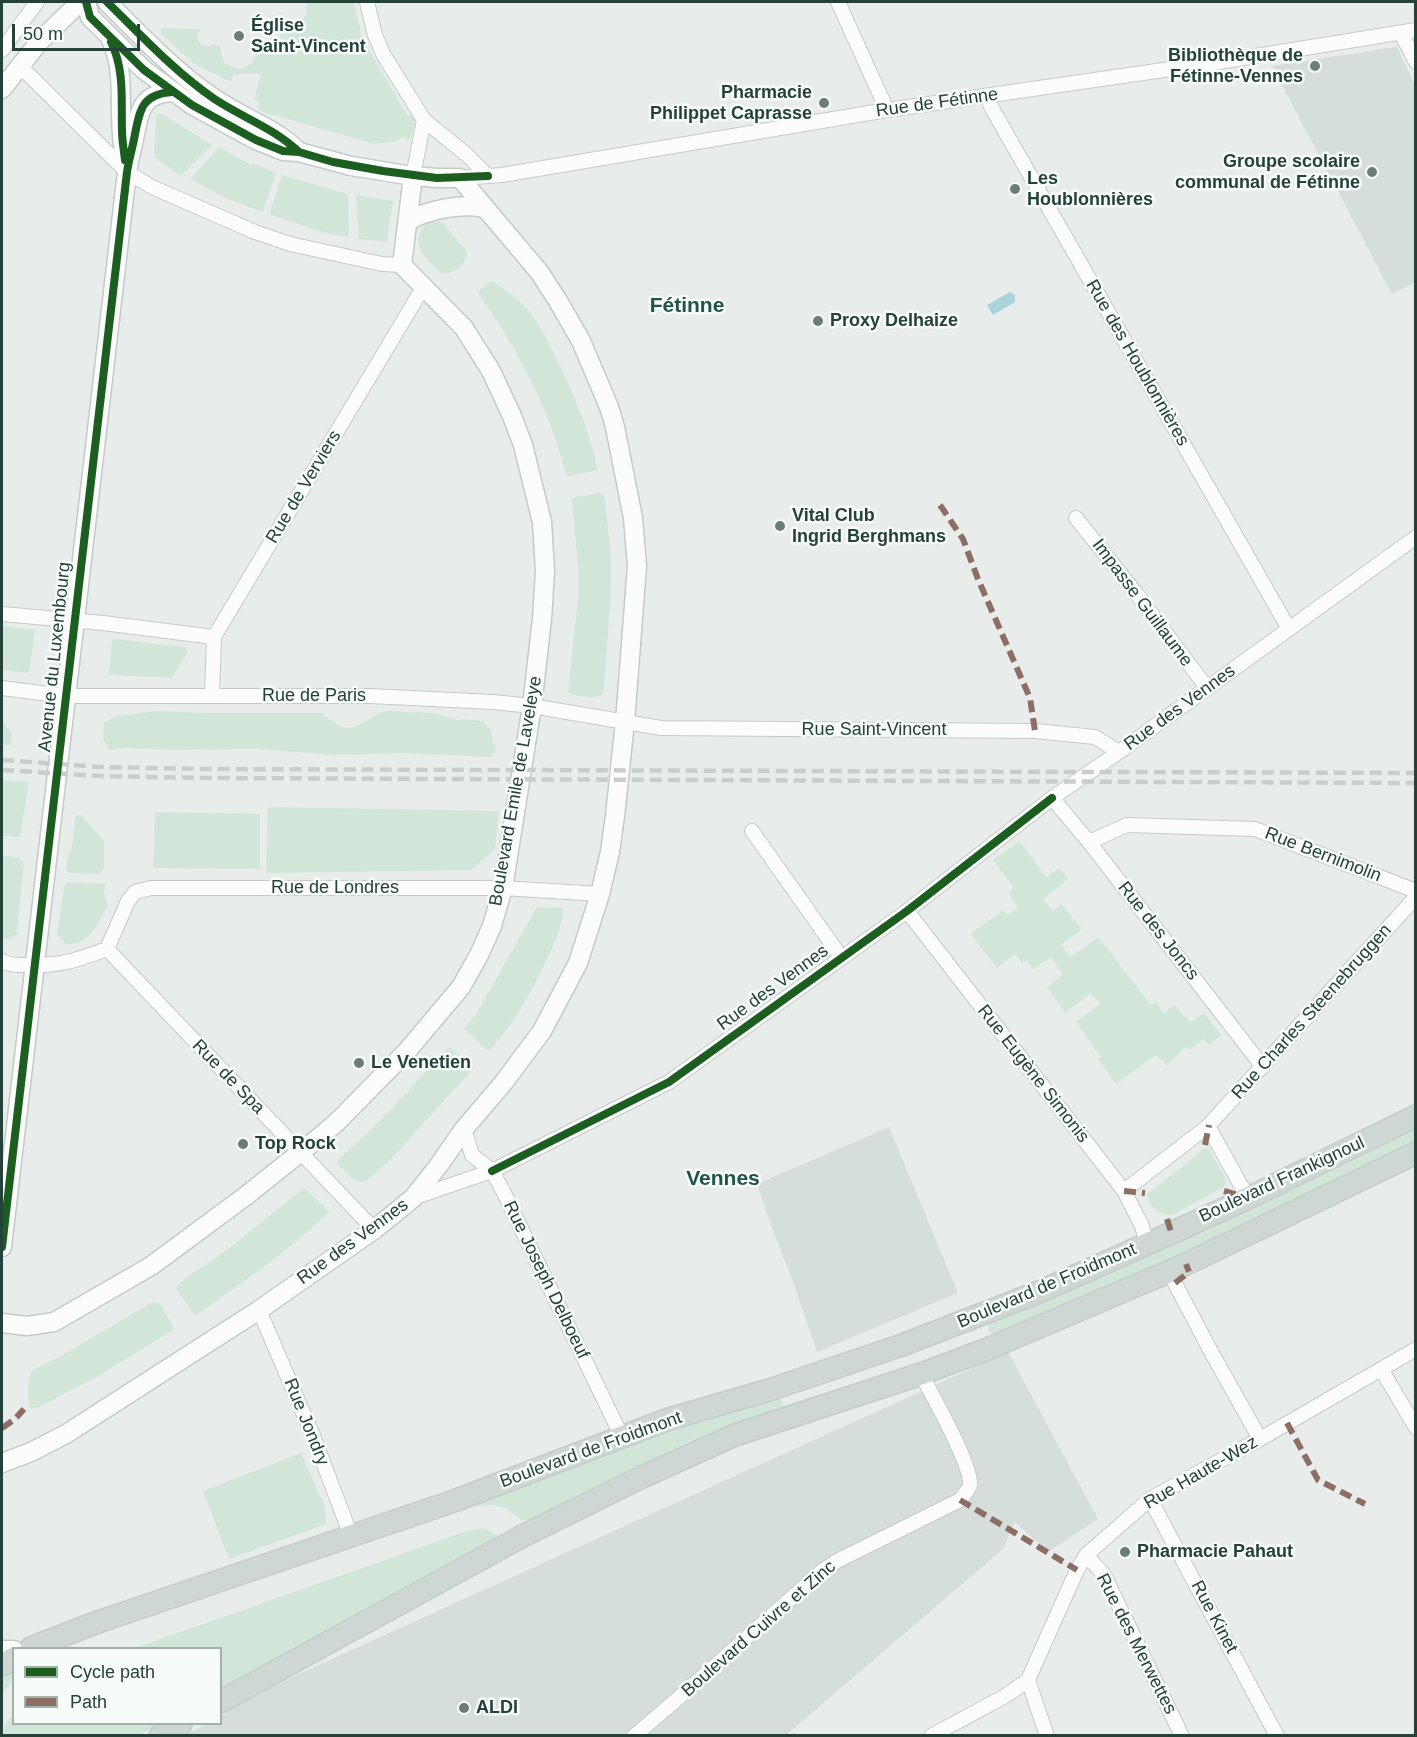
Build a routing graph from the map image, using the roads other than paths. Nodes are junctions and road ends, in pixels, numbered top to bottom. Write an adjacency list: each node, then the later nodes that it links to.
1 (36, 2): 10 (street)
2 (80, 2): 12 (street)
3 (86, 2): 9 (street)
4 (107, 2): 18 (street)
5 (367, 2): 17 (street)
6 (838, 2): 16 (street)
7 (1416, 30): 8 (street, Rue de Fétinne)
8 (1401, 33): 11 (street); 15 (street, Rue de Fétinne)
9 (109, 37): 14 (street); 19 (street)
10 (2, 50)
11 (1416, 62)
12 (20, 66): 13 (street); 19 (street)
13 (2, 90)
14 (172, 92): 18 (street); 19 (street, Avenue du Luxembourg)
15 (986, 96): 16 (street, Rue de Fétinne); 31 (street, Rue des Houblonnières)
16 (887, 110): 21 (street, Rue de Fétinne)
17 (424, 120): 20 (street); 21 (street)
18 (298, 152): 20 (street)
19 (127, 172): 25 (street); 30 (street, Avenue du Luxembourg)
20 (413, 176): 22 (street); 24 (street)
21 (488, 176): 22 (street, Rue de Fétinne)
22 (460, 178): 23 (street)
23 (483, 208): 24 (street); 38 (street)
24 (408, 221): 25 (street)
25 (402, 265): 26 (street, Boulevard Emile de Laveleye)
26 (424, 286): 32 (street, Rue de Verviers); 37 (street, Boulevard Emile de Laveleye)
27 (1076, 518): 34 (street, Impasse Guillaume)
28 (1416, 537): 31 (street, Rue des Vennes)
29 (2, 614): 30 (street)
30 (74, 620): 32 (street); 35 (street, Avenue du Luxembourg)
31 (1288, 629): 34 (street, Rue des Vennes)
32 (214, 638): 36 (street, Rue de Verviers)
33 (2, 688): 35 (street, Rue de Paris)
34 (1207, 688): 39 (street, Rue des Vennes)
35 (66, 696): 36 (street, Rue de Paris); 51 (street, Avenue du Luxembourg)
36 (212, 696): 37 (street, Rue de Paris)
37 (532, 706): 38 (street, Rue de Paris); 43 (street, Boulevard Emile de Laveleye)
38 (625, 722): 39 (street, Rue Saint-Vincent); 45 (street)
39 (1119, 752): 40 (street, Rue des Vennes)
40 (1052, 798): 42 (street, Rue des Joncs); 47 (street, Rue des Vennes)
41 (752, 831): 49 (street)
42 (1089, 842): 44 (street, Rue Bernimolin); 52 (street, Rue des Joncs)
43 (503, 888): 45 (street, Rue de Londres); 48 (street, Rue de Londres); 56 (street, Boulevard Emile de Laveleye)
44 (1416, 891)
45 (600, 894): 55 (street)
46 (1416, 897): 52 (street, Rue Charles Steenebruggen)
47 (907, 911): 49 (street, Rue des Vennes); 59 (street, Rue Eugène Simonis)
48 (106, 949): 51 (street); 56 (street, Rue de Spa)
49 (841, 957): 58 (street, Rue des Vennes)
50 (2, 961): 51 (street)
51 (34, 965): 64 (street, Avenue du Luxembourg)
52 (1263, 1066): 54 (street, Rue Charles Steenebruggen)
53 (1416, 1116): 61 (main road, Boulevard Frankignoul)
54 (1208, 1126): 59 (street, Rue Charles Steenebruggen); 61 (street)
55 (464, 1129): 58 (street, Rue Joseph Delboeuf); 60 (street)
56 (300, 1152): 62 (street, Rue de Spa); 67 (street, Boulevard Emile de Laveleye)
57 (1416, 1153): 65 (main road, Boulevard Frankignoul)
58 (492, 1171): 60 (street, Rue des Vennes); 72 (street, Rue Joseph Delboeuf)
59 (1124, 1191): 63 (street, Rue Eugène Simonis)
60 (413, 1198): 62 (street, Rue des Vennes)
61 (1248, 1198): 63 (main road, Boulevard Frankignoul)
62 (375, 1229): 66 (street, Rue des Vennes)
63 (1147, 1244): 72 (main road, Boulevard de Froidmont)
64 (2, 1247)
65 (1169, 1272): 70 (main road, Boulevard de Froidmont); 73 (street)
66 (259, 1310): 74 (street, Rue des Vennes); 76 (street, Rue Jondry)
67 (2, 1323)
68 (1416, 1349): 69 (street, Rue Haute-Wez)
69 (1381, 1369): 71 (street); 73 (street, Rue Haute-Wez)
70 (921, 1374): 80 (main road, Boulevard de Froidmont); 81 (street, Boulevard Cuivre et Zinc)
71 (1416, 1428)
72 (622, 1437): 76 (main road, Boulevard de Froidmont)
73 (1260, 1439): 75 (street, Rue Haute-Wez)
74 (2, 1463)
75 (1150, 1499): 77 (street, Rue Haute-Wez); 85 (street, Rue Kinet)
76 (351, 1536): 78 (main road, Boulevard de Froidmont)
77 (1086, 1555): 79 (street, Rue Haute-Wez); 84 (street, Rue des Merwettes)
78 (34, 1647)
79 (1028, 1680): 82 (street); 83 (street)
80 (222, 1701)
81 (634, 1736)
82 (931, 1736)
83 (1047, 1736)
84 (1182, 1736)
85 (1277, 1736)

